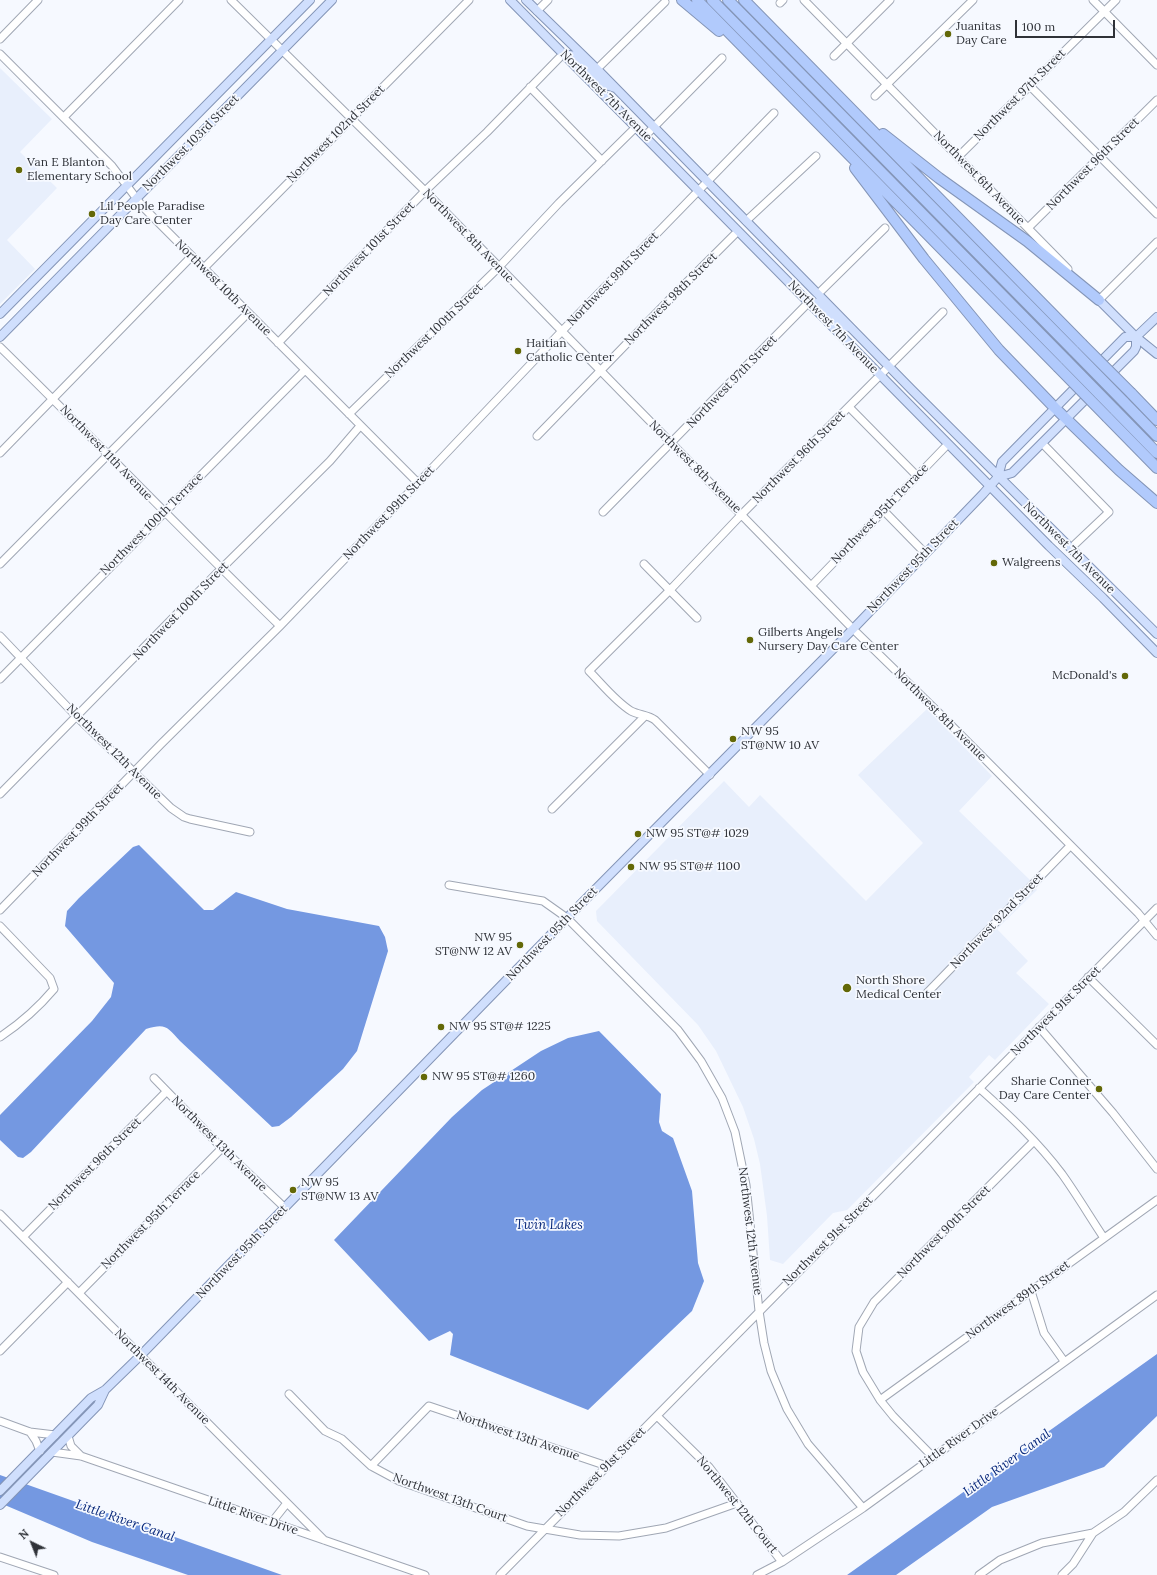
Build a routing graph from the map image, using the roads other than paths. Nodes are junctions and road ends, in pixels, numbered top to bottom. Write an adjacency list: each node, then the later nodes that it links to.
1 (38, 0): 25 (street)
2 (179, 0): 45 (street)
3 (231, 0): 26 (street, Northwest 8th Avenue)
4 (310, 0): 26 (main road, Northwest 103rd Street)
5 (332, 0): 29 (main road, Northwest 103rd Street)
6 (469, 0): 46 (street, Northwest 102nd Street)
7 (510, 0): 31 (main road, Northwest 7th Avenue)
8 (517, 0): 23 (main road)
9 (526, 0): 23 (main road, Northwest 7th Avenue)
10 (548, 0): 23 (street)
11 (682, 0): 36 (highway)
12 (697, 0): 36 (highway)
13 (712, 0): 100 (highway, bridge)
14 (728, 0): 95 (highway, bridge)
15 (744, 0): 28 (highway)
16 (753, 0): 28 (highway)
17 (804, 0): 27 (street, Northwest 6th Avenue)
18 (890, 0): 27 (street)
19 (974, 0): 37 (street)
20 (1093, 0): 24 (street)
21 (1116, 0): 24 (street, Northwest 97th Street)
22 (665, 2): 35 (street)
23 (537, 11): 35 (main road, Northwest 7th Avenue)
24 (1104, 12): 34 (street); 38 (street, Northwest 97th Street)
25 (0, 39)
26 (272, 39): 29 (street, Northwest 8th Avenue); 56 (main road, Northwest 103rd Street)
27 (847, 42): 32 (street); 37 (street, Northwest 6th Avenue)
28 (790, 47): 43 (highway)
29 (283, 50): 46 (street, Northwest 8th Avenue); 59 (main road, Northwest 103rd Street)
30 (0, 54): 45 (street, Northwest 10th Avenue)
31 (563, 54): 39 (street, Northwest 101st Street); 40 (main road); 48 (main road, Northwest 7th Avenue)
32 (834, 56)
33 (722, 58): 47 (street)
34 (1157, 65)
35 (597, 69): 40 (main road, Northwest 7th Avenue)
36 (766, 71): 49 (highway)
37 (887, 84): 41 (street); 52 (street, Northwest 6th Avenue)
38 (1030, 86): 52 (street, Northwest 97th Street); 53 (street)
39 (530, 87): 54 (street); 57 (street, Northwest 101st Street)
40 (616, 88): 47 (main road, Northwest 7th Avenue)
41 (875, 96)
42 (1157, 100): 53 (street, Northwest 96th Street)
43 (850, 108): 70 (highway); 92 (highway, bridge)
44 (774, 113): 55 (street, Northwest 99th Street)
45 (64, 117): 56 (street, Northwest 10th Avenue)
46 (351, 118): 57 (street, Northwest 8th Avenue); 67 (street, Northwest 102nd Street)
47 (654, 126): 50 (street); 55 (main road, Northwest 7th Avenue)
48 (636, 127): 50 (main road, Northwest 7th Avenue); 54 (street, Northwest 100th Street)
49 (826, 131): 89 (highway); 102 (highway, bridge)
50 (645, 136): 58 (main road, Northwest 7th Avenue)
51 (816, 156): 61 (street)
52 (958, 157): 63 (street, Northwest 6th Avenue)
53 (1101, 157): 60 (street); 63 (street, Northwest 96th Street)
54 (602, 161): 68 (street, Northwest 100th Street)
55 (708, 182): 58 (street, Northwest 99th Street); 61 (main road, Northwest 7th Avenue)
56 (126, 186): 59 (street, Northwest 10th Avenue); 74 (main road, Northwest 103rd Street)
57 (425, 191): 68 (street, Northwest 8th Avenue); 80 (street, Northwest 101st Street)
58 (699, 191): 64 (main road, Northwest 7th Avenue); 77 (street, Northwest 99th Street)
59 (136, 199): 66 (street, Northwest 10th Avenue); 78 (main road, Northwest 103rd Street)
60 (1157, 214)
61 (746, 221): 69 (main road, Northwest 7th Avenue)
62 (885, 228): 69 (street)
63 (1028, 228): 70 (street, Northwest 6th Avenue)
64 (738, 231): 71 (main road, Northwest 7th Avenue); 85 (street, Northwest 98th Street)
65 (1157, 242): 70 (street)
66 (192, 256): 67 (street, Northwest 10th Avenue); 87 (street)
67 (204, 268): 73 (street, Northwest 10th Avenue)
68 (499, 268): 77 (street, Northwest 8th Avenue); 90 (street, Northwest 100th Street)
69 (818, 294): 76 (main road, Northwest 7th Avenue)
70 (1099, 300): 79 (main road, Northwest 6th Avenue)
71 (809, 302): 76 (main road); 86 (main road, Northwest 7th Avenue); 97 (street, Northwest 97th Street)
72 (943, 312): 83 (street, Northwest 96th Street)
73 (248, 313): 80 (street, Northwest 10th Avenue); 101 (street)
74 (0, 314)
75 (1157, 317): 79 (main road, Northwest 95th Street)
76 (850, 327): 83 (main road, Northwest 7th Avenue)
77 (561, 332): 85 (street, Northwest 8th Avenue); 105 (street, Northwest 99th Street)
78 (0, 337)
79 (1136, 337): 82 (main road, Northwest 6th Avenue); 89 (main road, Northwest 95th Street); 91 (main road, Northwest 95th Street)
80 (278, 343): 84 (street, Northwest 10th Avenue)
81 (0, 347): 87 (street, Northwest 11th Avenue)
82 (1157, 354)
83 (889, 367): 86 (street, Northwest 96th Street); 104 (main road, Northwest 7th Avenue)
84 (305, 370): 90 (street, Northwest 10th Avenue); 109 (street, Northwest 100th Terrace)
85 (600, 371): 94 (street, Northwest 98th Street); 97 (street, Northwest 8th Avenue)
86 (881, 375): 88 (street, Northwest 96th Street); 98 (main road, Northwest 7th Avenue)
87 (53, 398): 99 (street); 101 (street, Northwest 11th Avenue)
88 (849, 407): 103 (street); 111 (street, Northwest 96th Street)
89 (1055, 408): 91 (highway); 104 (main road, Northwest 95th Street)
90 (349, 414): 93 (street, Northwest 10th Avenue)
91 (1066, 418): 96 (main road, Northwest 95th Street); 107 (highway)
92 (1157, 420)
93 (360, 426): 105 (street, Northwest 10th Avenue); 116 (street, Northwest 100th Street)
94 (538, 436)
95 (1157, 436)
96 (1042, 443): 104 (main road, Northwest 95th Street); 112 (street)
97 (671, 444): 110 (street, Northwest 97th Street); 111 (street, Northwest 8th Avenue)
98 (948, 444): 103 (street, Northwest 95th Terrace); 106 (main road, Northwest 7th Avenue)
99 (0, 452)
100 (1157, 453)
101 (108, 455): 109 (street, Northwest 11th Avenue); 114 (street)
102 (1157, 468)
103 (917, 476): 108 (street, Northwest 95th Terrace)
104 (998, 477): 106 (main road, Northwest 95th Street); 112 (main road, Northwest 7th Avenue)
105 (418, 483): 122 (street, Northwest 99th Street)
106 (990, 486): 113 (main road, Northwest 95th Street); 117 (main road, Northwest 7th Avenue)
107 (1157, 503)
108 (884, 511): 113 (street); 118 (street, Northwest 95th Terrace)
109 (164, 512): 116 (street, Northwest 11th Avenue); 129 (street, Northwest 100th Terrace)
110 (603, 512)
111 (742, 514): 118 (street, Northwest 8th Avenue); 119 (street, Northwest 96th Street)
112 (1071, 548): 120 (main road, Northwest 7th Avenue)
113 (925, 553): 123 (main road, Northwest 95th Street)
114 (0, 564)
115 (644, 564): 119 (street)
116 (221, 569): 122 (street, Northwest 11th Avenue); 132 (street, Northwest 100th Street)
117 (1083, 578): 120 (main road); 126 (main road, Northwest 7th Avenue)
118 (812, 585): 123 (street, Northwest 8th Avenue)
119 (670, 590): 121 (street); 131 (street, Northwest 96th Street)
120 (1132, 610): 124 (main road, Northwest 7th Avenue)
121 (697, 618)
122 (280, 626): 133 (street, Northwest 99th Street)
123 (853, 629): 134 (main road, Northwest 95th Street); 138 (street, Northwest 8th Avenue)
124 (1157, 634)
125 (0, 636): 129 (street, Northwest 12th Avenue)
126 (1145, 641): 127 (main road); 128 (main road, Northwest 7th Avenue)
127 (1157, 644)
128 (1157, 653)
129 (21, 657): 130 (street, Northwest 100th Terrace); 132 (street, Northwest 12th Avenue)
130 (0, 679)
131 (645, 716): 134 (street); 136 (street)
132 (77, 717): 133 (street, Northwest 12th Avenue); 135 (street, Northwest 100th Street)
133 (135, 773): 137 (street, Northwest 12th Avenue); 141 (street, Northwest 99th Street)
134 (710, 775): 142 (main road, Northwest 95th Street)
135 (0, 794)
136 (552, 809)
137 (250, 832)
138 (1070, 846): 143 (street, Northwest 8th Avenue); 147 (street, Northwest 92nd Street)
139 (449, 885): 142 (street, Northwest 12th Avenue)
140 (1157, 908): 143 (street, Northwest 91st Street)
141 (0, 910)
142 (567, 918): 158 (main road, Northwest 95th Street); 166 (street, Northwest 12th Avenue)
143 (1144, 921): 145 (street, Northwest 8th Avenue); 146 (street, Northwest 91st Street)
144 (0, 926): 149 (street)
145 (1157, 936)
146 (1088, 977): 148 (street, Northwest 91st Street); 150 (street)
147 (925, 995)
148 (1039, 1027): 152 (street, Northwest 91st Street); 156 (street)
149 (0, 1037)
150 (1157, 1045)
151 (154, 1078): 153 (street, Northwest 13th Avenue)
152 (979, 1088): 154 (street); 166 (street, Northwest 91st Street)
153 (166, 1092): 155 (street, Northwest 13th Avenue); 160 (street, Northwest 96th Street)
154 (1034, 1141): 161 (street); 172 (street, Northwest 90th Street)
155 (222, 1148): 158 (street, Northwest 13th Avenue); 164 (street, Northwest 95th Terrace)
156 (1157, 1168)
157 (1157, 1200): 161 (street, Northwest 89th Street)
158 (285, 1208): 168 (main road, Northwest 95th Street)
159 (0, 1214): 160 (street, Northwest 14th Avenue)
160 (23, 1237): 162 (street, Northwest 14th Avenue)
161 (1104, 1238): 163 (street, Northwest 89th Street)
162 (68, 1282): 164 (street, Northwest 14th Avenue); 167 (street)
163 (1031, 1291): 169 (street); 172 (street, Northwest 89th Street)
164 (79, 1293): 168 (street, Northwest 14th Avenue)
165 (1157, 1295): 169 (street, Little River Drive)
166 (759, 1311): 173 (street, Northwest 91st Street); 189 (street, Northwest 12th Avenue)
167 (0, 1351)
168 (141, 1355): 170 (main road, Northwest 95th Street); 186 (street, Northwest 14th Avenue)
169 (1064, 1361): 181 (street, Little River Drive)
170 (105, 1390): 176 (main road, Northwest 95th Street); 177 (main road, Northwest 95th Street)
171 (289, 1394): 182 (street, Northwest 13th Court)
172 (880, 1400): 181 (street)
173 (657, 1416): 183 (street, Northwest 91st Street); 187 (street, Northwest 12th Court)
174 (0, 1421): 175 (street)
175 (30, 1432): 176 (street); 178 (street)
176 (55, 1435): 178 (main road, Northwest 95th Street)
177 (68, 1436): 179 (main road, Northwest 95th Street); 180 (street)
178 (40, 1451): 185 (main road, Northwest 95th Street)
179 (52, 1452): 180 (street, Little River Drive); 188 (main road, Northwest 95th Street)
180 (81, 1456): 190 (street, Little River Drive)
181 (933, 1456): 189 (street, Little River Drive)
182 (371, 1466): 183 (street, Northwest 13th Avenue); 191 (street, Northwest 13th Court)
183 (607, 1466): 191 (street, Northwest 91st Street)
184 (1157, 1480): 192 (street)
185 (0, 1491)
186 (287, 1503): 190 (street); 193 (street, Northwest 14th Avenue)
187 (737, 1503): 191 (street); 195 (street, Northwest 12th Court)
188 (0, 1505)
189 (863, 1508): 195 (street, Little River Drive)
190 (272, 1522): 193 (street, Little River Drive)
191 (545, 1529): 198 (street, Northwest 91st Street)
192 (1093, 1533): 200 (street); 201 (street)
193 (324, 1540): 197 (street, Little River Drive)
194 (0, 1557): 196 (street)
195 (782, 1562): 199 (street, Little River Drive)
196 (54, 1575)
197 (425, 1575)
198 (500, 1575)
199 (757, 1575)
200 (979, 1575)
201 (1062, 1575)

